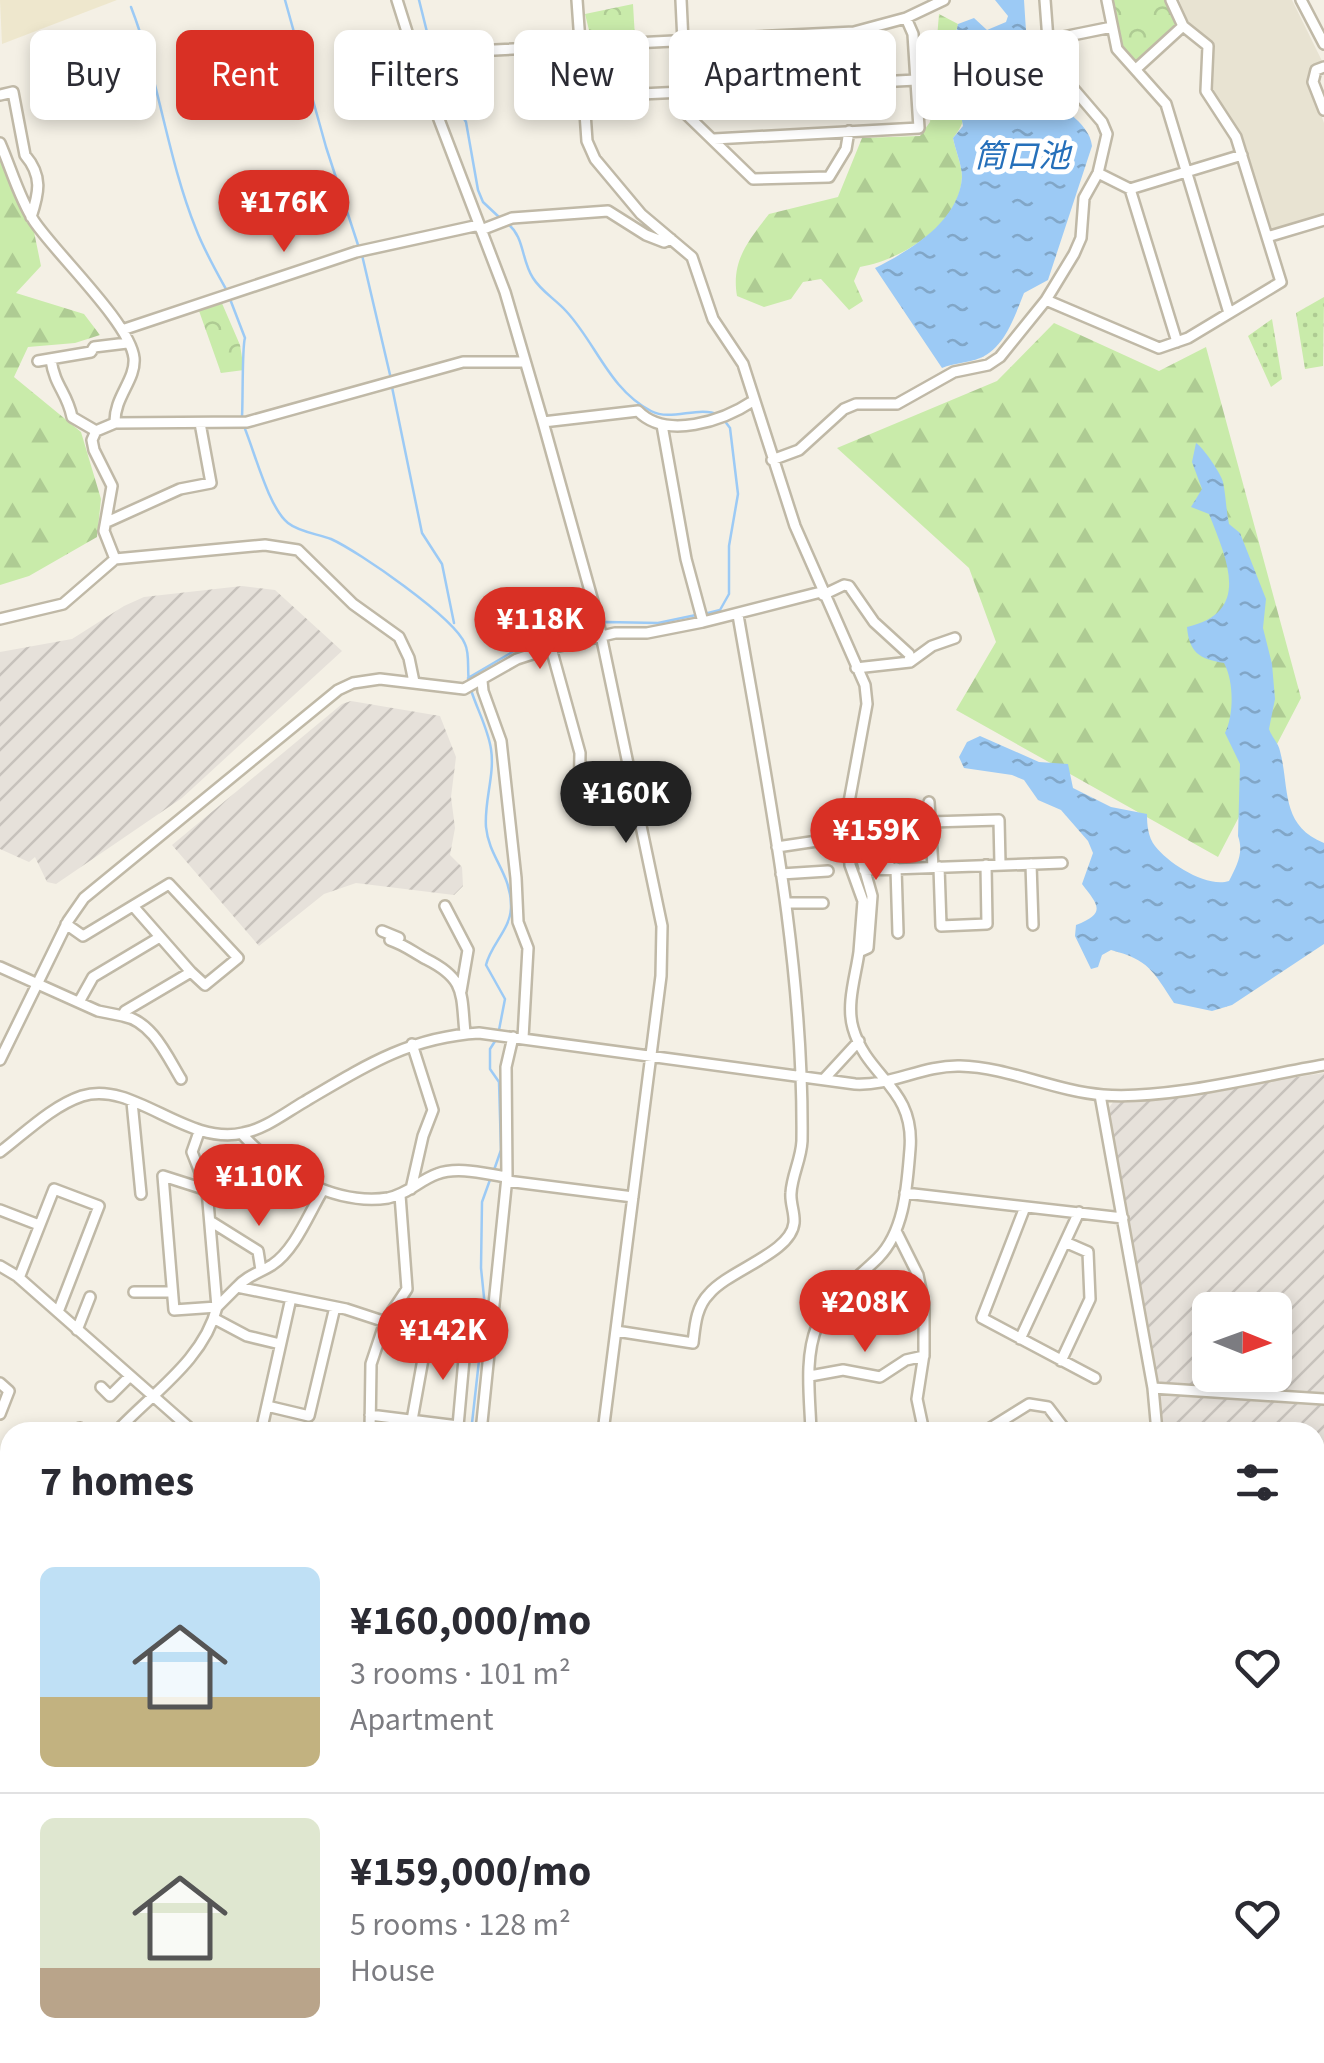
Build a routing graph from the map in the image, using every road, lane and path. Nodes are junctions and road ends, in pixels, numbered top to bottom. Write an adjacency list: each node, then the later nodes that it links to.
1 (397, 0): 13 (street)
2 (577, 0): 14 (street)
3 (681, 0): 15 (street)
4 (1045, 0): 17 (street)
5 (1107, 0): 12 (street)
6 (1171, 0): 11 (street)
7 (1301, 0): 10 (street)
8 (936, 2): 9 (street)
9 (906, 18): 16 (street); 22 (street)
10 (1318, 20): 19 (street)
11 (1183, 26): 21 (street); 34 (street)
12 (1112, 27): 18 (street); 21 (street)
13 (406, 30)
14 (580, 30)
15 (682, 30)
16 (861, 30)
17 (1047, 30)
18 (1079, 34)
19 (1324, 44)
20 (1324, 67): 26 (street)
21 (1136, 69): 36 (street)
22 (916, 80): 23 (street)
23 (896, 81)
24 (0, 95): 38 (street)
25 (1079, 97): 35 (street)
26 (1324, 110)
27 (439, 120): 40 (street)
28 (584, 120): 42 (street)
29 (693, 120): 32 (street)
30 (918, 120): 31 (street)
31 (850, 131): 32 (street); 32 (street)
32 (714, 139)
33 (0, 143): 38 (street)
34 (1242, 155): 36 (street); 41 (street)
35 (1098, 173): 37 (street); 43 (street)
36 (1186, 173): 37 (street); 44 (street)
37 (1130, 189): 46 (street)
38 (31, 217): 45 (street)
39 (1324, 220): 41 (street)
40 (480, 227): 42 (street); 45 (street); 50 (street)
41 (1268, 237): 44 (street)
42 (671, 239): 51 (street)
43 (1046, 300): 46 (street); 57 (street)
44 (1229, 313): 46 (street)
45 (122, 330): 47 (street)
46 (1177, 342)
47 (127, 343): 48 (street); 53 (street)
48 (52, 360): 49 (street); 56 (street)
49 (38, 362)
50 (525, 362): 52 (street); 54 (street)
51 (753, 401): 55 (street); 57 (street)
52 (543, 422): 55 (street); 64 (street)
53 (115, 423): 54 (street); 56 (street)
54 (200, 423): 58 (street)
55 (662, 425): 63 (street)
56 (96, 431): 58 (street)
57 (772, 460): 60 (street)
58 (106, 522): 59 (street)
59 (115, 559): 62 (street); 69 (street)
60 (822, 593): 61 (street); 67 (street); 68 (street)
61 (738, 615): 63 (street); 77 (street)
62 (0, 619)
63 (702, 622): 64 (street)
64 (600, 634): 66 (street); 109 (street)
65 (955, 638): 67 (street)
66 (551, 648): 70 (street); 72 (street)
67 (910, 662): 68 (street)
68 (856, 668): 73 (street)
69 (414, 682): 70 (street); 91 (street)
70 (474, 685): 106 (street)
71 (929, 802): 74 (street)
72 (579, 804)
73 (847, 812): 84 (street); 98 (street)
74 (930, 822): 79 (street); 82 (street)
75 (888, 825): 83 (street)
76 (824, 840): 77 (street)
77 (777, 847): 86 (street)
78 (1062, 863): 80 (street)
79 (1000, 864): 80 (street); 81 (street)
80 (1031, 864): 92 (street)
81 (986, 865): 82 (street); 82 (street)
82 (936, 867): 83 (street)
83 (893, 868): 84 (street); 94 (street)
84 (864, 870): 98 (street)
85 (828, 871): 86 (street)
86 (782, 874): 88 (street)
87 (823, 902): 88 (street)
88 (786, 903): 112 (street)
89 (133, 906): 91 (street); 95 (street); 100 (street)
90 (446, 906): 102 (street)
91 (66, 924): 101 (street)
92 (1033, 925)
93 (382, 931): 97 (street)
94 (898, 933)
95 (160, 937): 100 (street); 103 (street)
96 (390, 940): 97 (street)
97 (408, 946): 102 (street)
98 (860, 952): 107 (street)
99 (0, 967): 101 (street)
100 (191, 972): 104 (street)
101 (37, 981): 103 (street); 110 (street)
102 (460, 992): 105 (street)
103 (80, 1002): 104 (street)
104 (123, 1016): 113 (street)
105 (465, 1034): 106 (street); 108 (street)
106 (508, 1036): 109 (street); 121 (street)
107 (859, 1041): 114 (street); 115 (street)
108 (412, 1044): 119 (street); 122 (street)
109 (652, 1056): 112 (street); 128 (street)
110 (0, 1060)
111 (1324, 1065): 116 (street)
112 (799, 1075): 114 (street); 150 (street)
113 (180, 1079)
114 (824, 1079): 115 (street)
115 (888, 1082): 116 (street); 125 (street)
116 (1100, 1095): 132 (street)
117 (132, 1102): 118 (street); 120 (street); 126 (street)
118 (199, 1132): 119 (street); 123 (street)
119 (242, 1134): 124 (street)
120 (0, 1152)
121 (507, 1179): 122 (street); 128 (street); 174 (street)
122 (412, 1189): 127 (street)
123 (207, 1190): 133 (street); 142 (street)
124 (323, 1190): 127 (street); 138 (street)
125 (905, 1193): 129 (street); 135 (street)
126 (141, 1194)
127 (400, 1195): 148 (street)
128 (634, 1197): 150 (street)
129 (1025, 1207): 131 (street); 152 (street)
130 (0, 1210): 134 (street)
131 (1079, 1212): 132 (street); 136 (street)
132 (1122, 1218): 161 (street)
133 (210, 1221): 138 (street); 147 (street)
134 (39, 1225): 139 (street); 146 (street)
135 (896, 1231): 154 (street); 156 (street)
136 (1065, 1242): 152 (street); 155 (street)
137 (0, 1266): 139 (street)
138 (261, 1270): 140 (street)
139 (20, 1278): 146 (street)
140 (237, 1287): 144 (street); 147 (street)
141 (134, 1292): 142 (street)
142 (172, 1292): 147 (street)
143 (90, 1297): 149 (street)
144 (290, 1298): 145 (street); 153 (street)
145 (335, 1307): 148 (street); 164 (street)
146 (58, 1312): 149 (street)
147 (216, 1313): 153 (street); 162 (street)
148 (385, 1322): 151 (street); 166 (street)
149 (77, 1330): 157 (street)
150 (616, 1331): 175 (street)
151 (427, 1338): 167 (street); 173 (street)
152 (1020, 1339): 155 (street)
153 (280, 1344): 164 (street)
154 (924, 1356): 156 (street); 177 (street)
155 (1061, 1361): 158 (street)
156 (810, 1376): 176 (street)
157 (129, 1377): 160 (street); 162 (street)
158 (1095, 1378)
159 (0, 1383): 165 (street)
160 (101, 1387)
161 (1152, 1388): 163 (street); 180 (street)
162 (150, 1396): 168 (street); 169 (street)
163 (1324, 1399)
164 (266, 1406): 170 (street)
165 (0, 1414)
166 (370, 1416): 167 (street); 171 (street)
167 (412, 1420): 172 (street)
168 (125, 1422)
169 (182, 1422)
170 (262, 1422)
171 (370, 1422)
172 (427, 1422)
173 (458, 1422)
174 (482, 1422)
175 (603, 1422)
176 (811, 1422)
177 (922, 1422)
178 (1000, 1422): 179 (street)
179 (1059, 1422)
180 (1157, 1422)

